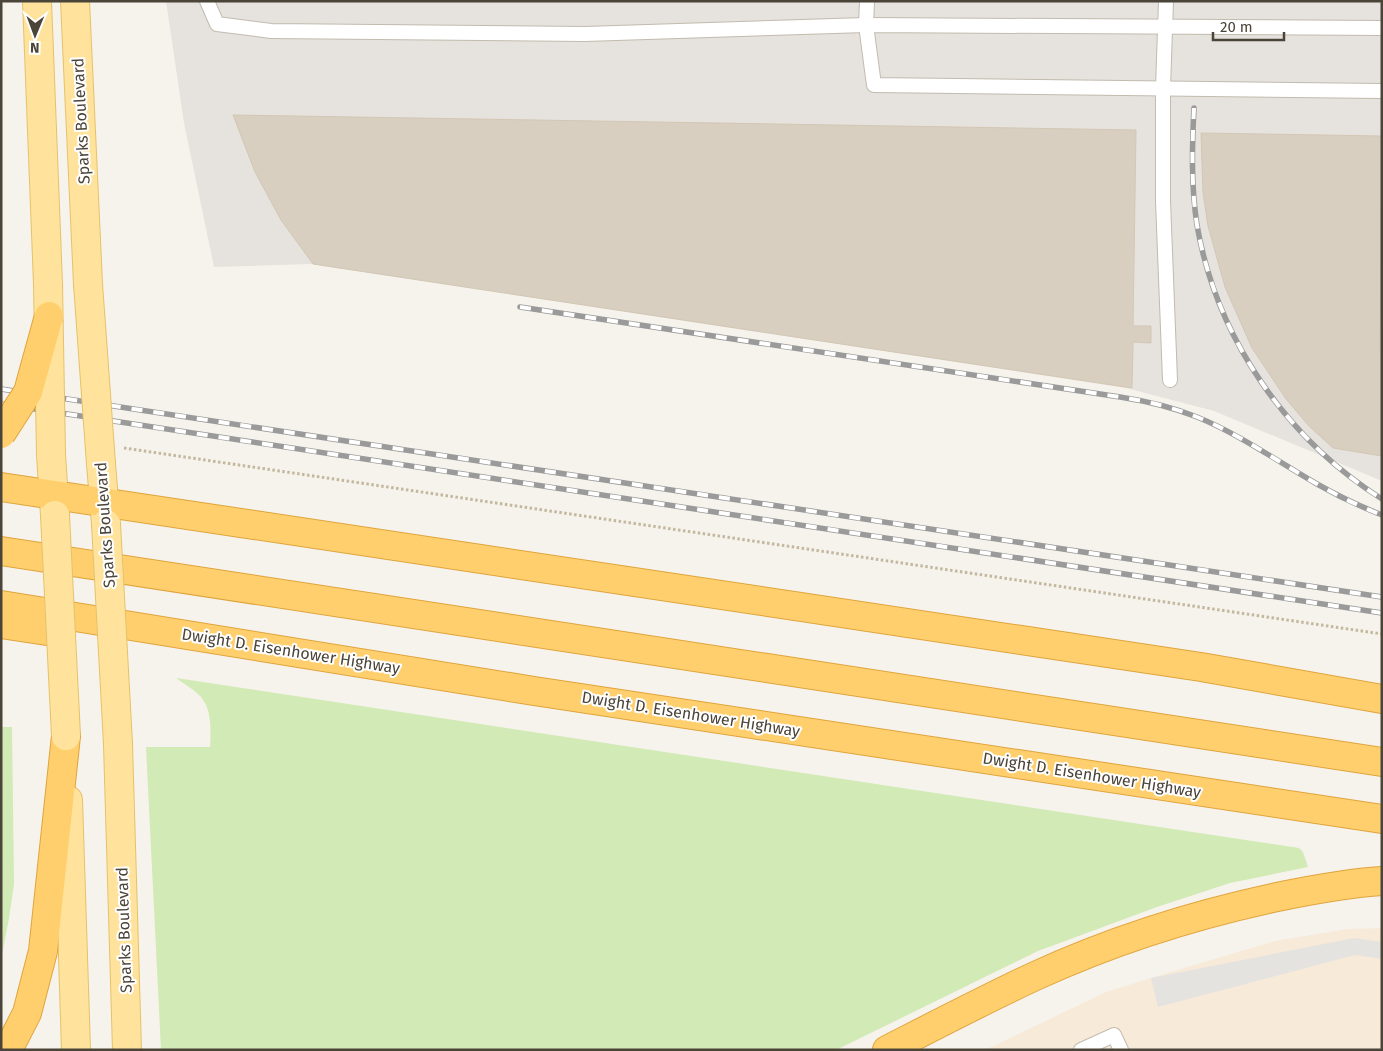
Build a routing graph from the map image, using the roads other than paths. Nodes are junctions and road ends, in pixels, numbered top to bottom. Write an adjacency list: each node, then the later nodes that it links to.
1 (37, 1): 11 (main road, bridge)
2 (75, 1): 16 (main road, Sparks Boulevard, bridge)
3 (207, 1): 6 (lane)
4 (867, 1): 6 (lane)
5 (1166, 1): 7 (lane)
6 (866, 25): 7 (lane); 9 (lane)
7 (1165, 26): 8 (lane); 9 (lane)
8 (1382, 28)
9 (1163, 88): 10 (lane); 12 (lane)
10 (1382, 90)
11 (49, 316): 13 (highway, bridge); 15 (main road, bridge)
12 (1170, 380)
13 (1, 434)
14 (1, 487): 15 (highway)
15 (54, 505): 16 (highway); 22 (main road, bridge)
16 (105, 513): 21 (highway); 28 (main road, Sparks Boulevard, bridge)
17 (1, 551): 23 (highway)
18 (1, 605): 20 (highway, Dwight D. Eisenhower Highway)
19 (1, 624): 20 (highway)
20 (534, 691): 24 (highway, Dwight D. Eisenhower Highway)
21 (1382, 699)
22 (66, 736): 26 (highway); 27 (main road)
23 (1382, 762)
24 (1382, 819)
25 (1382, 881): 29 (highway)
26 (8, 1050)
27 (76, 1050)
28 (127, 1050)
29 (887, 1050)
30 (1080, 1050): 31 (lane)
31 (1121, 1050)

